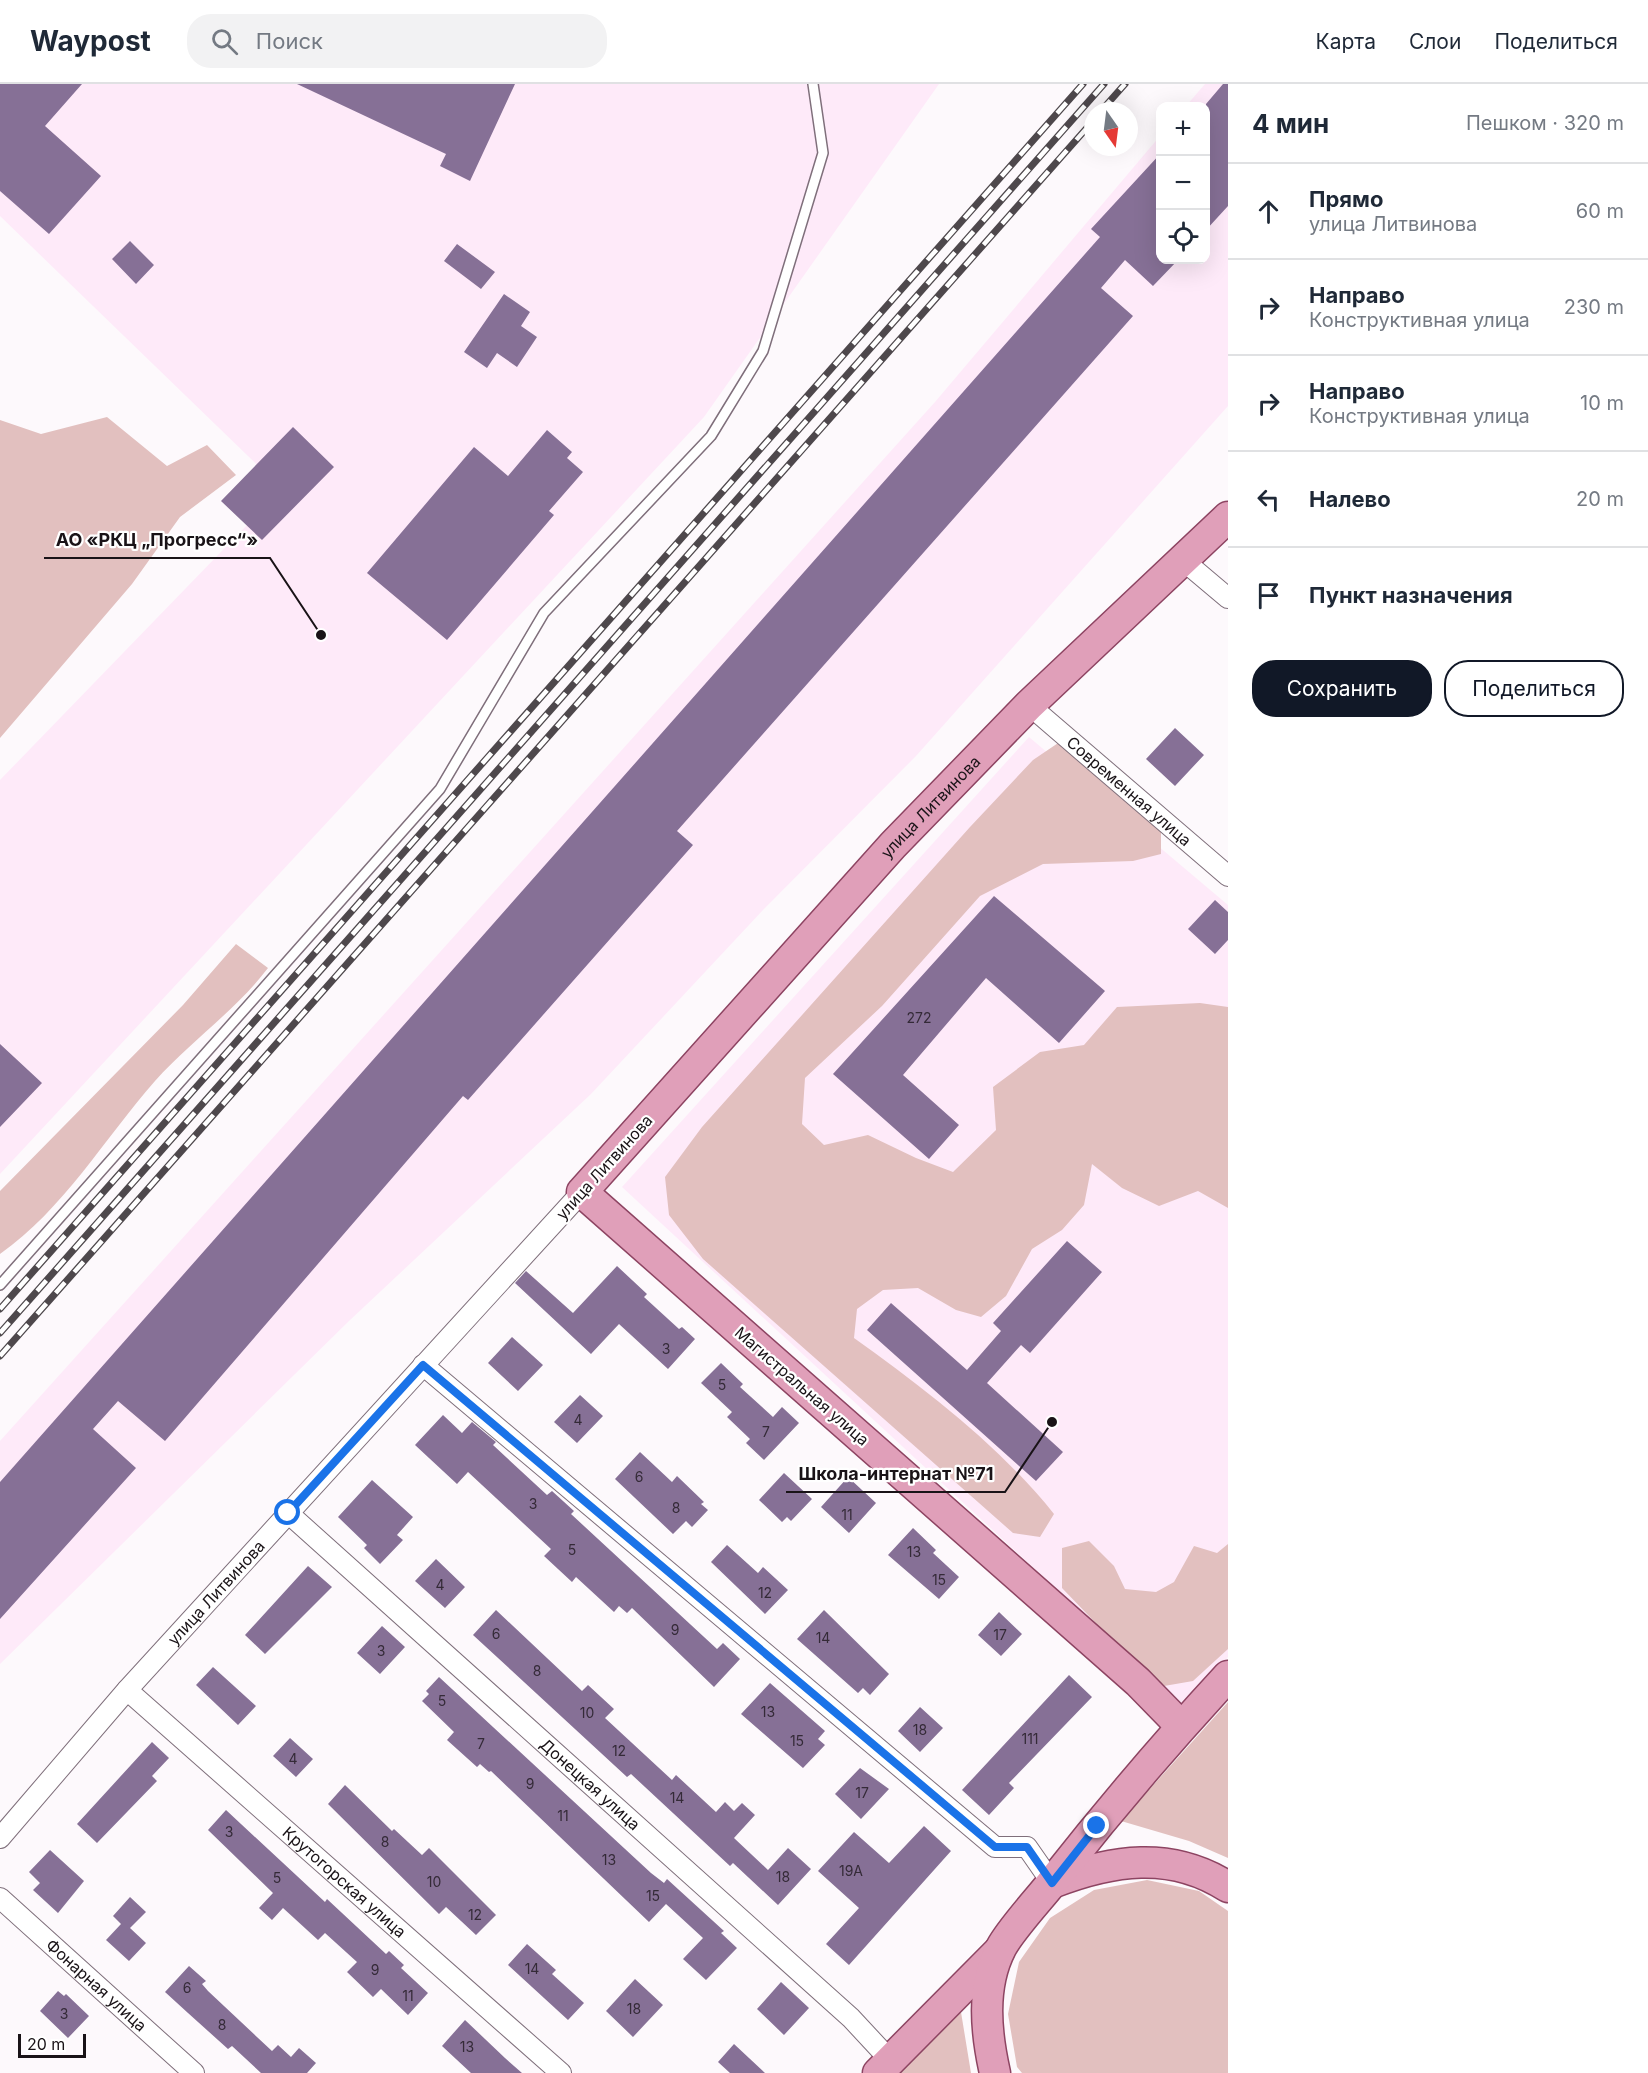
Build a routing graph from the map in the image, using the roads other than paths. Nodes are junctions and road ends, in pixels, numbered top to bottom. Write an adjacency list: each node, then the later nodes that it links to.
1 (813, 84): 8 (lane)
2 (1228, 517): 3 (main road, улица Литвинова)
3 (1184, 561): 4 (street); 5 (main road, улица Литвинова)
4 (1228, 598)
5 (1029, 705): 6 (street, Современная улица); 7 (main road, улица Литвинова)
6 (1228, 876)
7 (582, 1192): 9 (street, улица Литвинова); 13 (main road, Магистральная улица)
8 (0, 1285)
9 (423, 1365): 10 (street, улица Литвинова); 15 (street)
10 (288, 1513): 12 (street, улица Литвинова); 19 (street, Донецкая улица)
11 (1228, 1676): 13 (main road)
12 (127, 1690): 14 (street, улица Литвинова); 21 (street, Крутогорская улица)
13 (1181, 1726): 15 (main road)
14 (0, 1838)
15 (1052, 1883): 16 (main road); 18 (main road)
16 (1228, 1887)
17 (0, 1898): 20 (street, Фонарная улица)
18 (1001, 1948): 19 (main road); 22 (main road)
19 (884, 2066)
20 (194, 2073)
21 (561, 2073)
22 (995, 2073)

